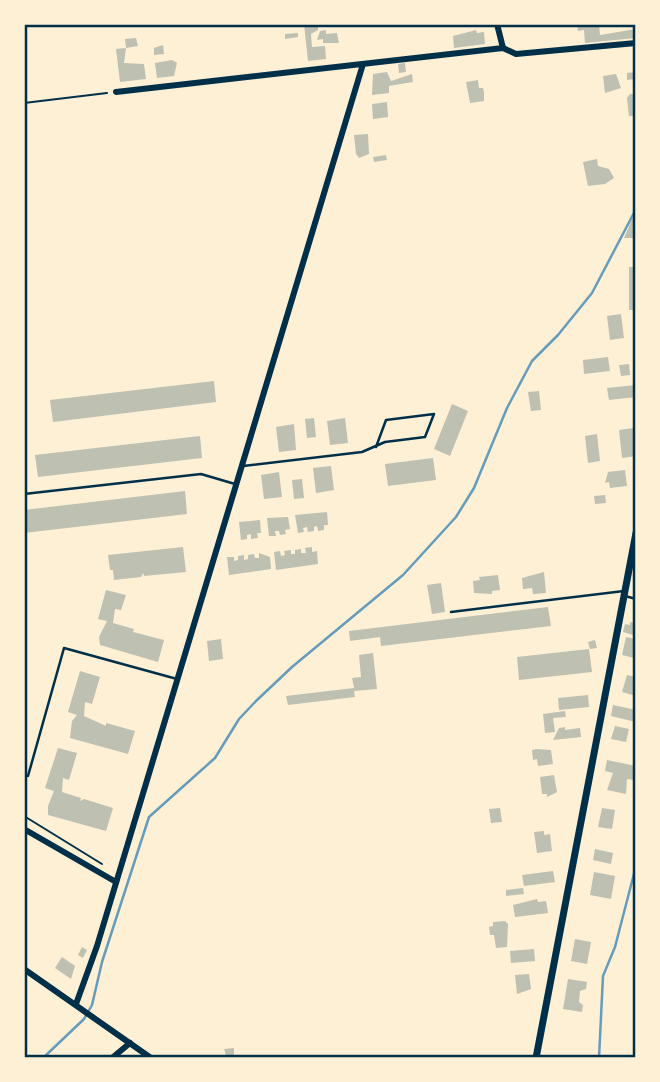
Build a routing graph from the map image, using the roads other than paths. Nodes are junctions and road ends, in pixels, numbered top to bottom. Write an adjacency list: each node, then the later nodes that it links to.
1 (497, 24): 3 (street)
2 (635, 43): 3 (street)
3 (503, 47): 4 (street)
4 (363, 64): 5 (street); 7 (street)
5 (116, 92)
6 (376, 447): 6 (lane); 7 (lane)
7 (242, 466): 8 (street)
8 (237, 484): 9 (lane); 14 (street)
9 (24, 494)
10 (635, 533): 11 (street)
11 (624, 593): 12 (lane); 13 (lane); 23 (street)
12 (635, 599)
13 (451, 612)
14 (177, 679): 15 (lane); 17 (street)
15 (29, 776)
16 (24, 828): 17 (street)
17 (116, 882): 19 (street)
18 (24, 969): 19 (street)
19 (76, 1004): 20 (street)
20 (130, 1044): 21 (street); 22 (street)
21 (112, 1058)
22 (151, 1058)
23 (536, 1058)

